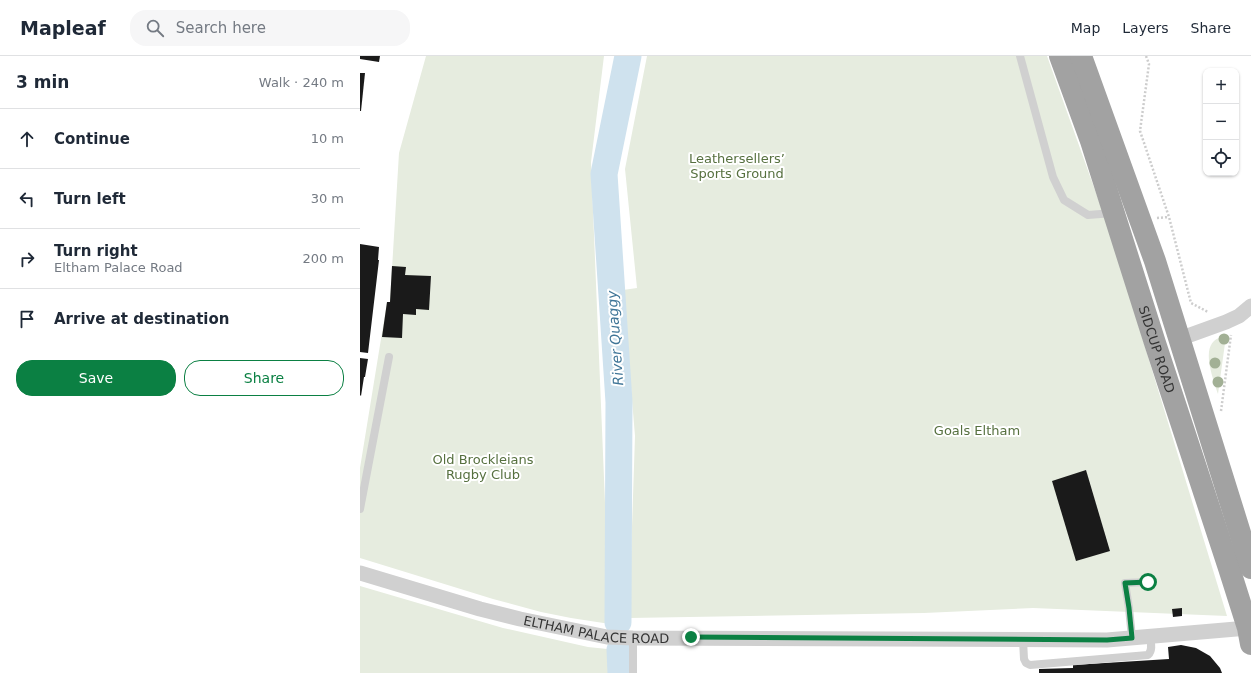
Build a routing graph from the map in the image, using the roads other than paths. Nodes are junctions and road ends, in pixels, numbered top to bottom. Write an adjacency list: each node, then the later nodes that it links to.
1 (1020, 56): 4 (lane)
2 (1060, 56): 4 (highway, SIDCUP ROAD)
3 (1081, 56): 6 (highway, SIDCUP ROAD)
4 (1114, 213): 13 (highway, SIDCUP ROAD)
5 (1251, 306): 6 (street)
6 (1179, 339): 9 (highway, SIDCUP ROAD)
7 (389, 357): 8 (lane)
8 (360, 509)
9 (1251, 568)
10 (360, 573): 14 (street, ELTHAM PALACE ROAD)
11 (1148, 582): 15 (lane)
12 (1150, 636): 13 (street, ELTHAM PALACE ROAD); 15 (street, ELTHAM PALACE ROAD); 17 (lane)
13 (1249, 636)
14 (633, 638): 16 (street, ELTHAM PALACE ROAD); 18 (lane)
15 (1132, 638): 16 (street, ELTHAM PALACE ROAD)
16 (1022, 640): 17 (lane)
17 (1026, 663): 19 (lane)
18 (633, 673)
19 (1026, 673)

